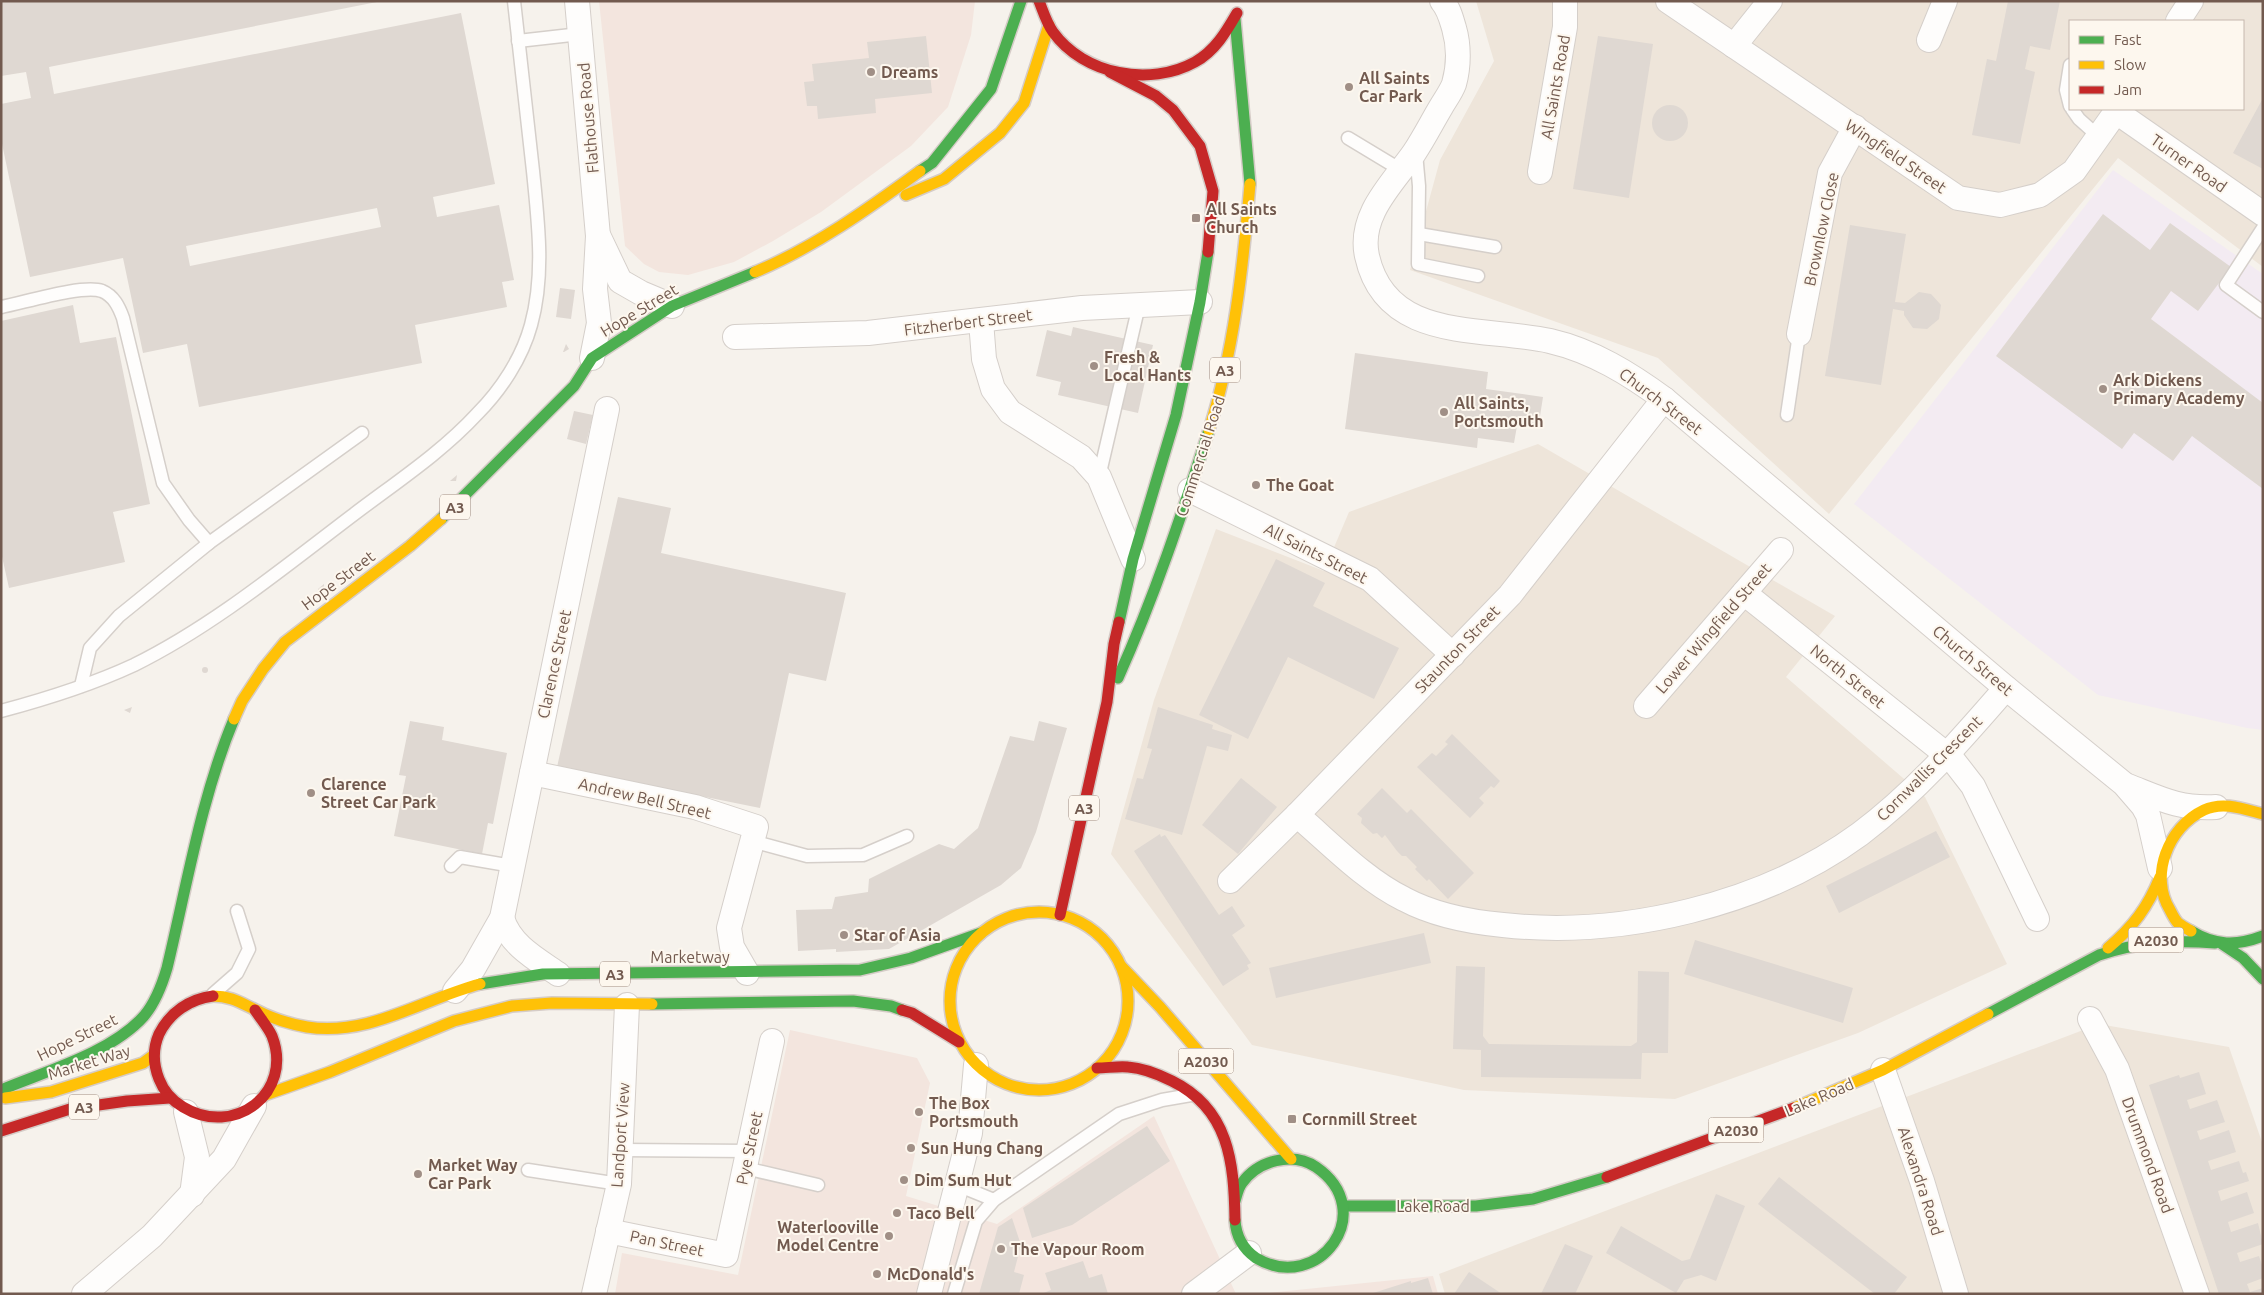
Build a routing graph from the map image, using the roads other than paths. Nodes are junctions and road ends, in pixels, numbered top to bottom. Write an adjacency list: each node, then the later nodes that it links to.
1 (514, 1): 17 (lane)
2 (577, 1): 15 (street, Flathouse Road)
3 (1021, 1): 29 (main road, Hope Street / A3)
4 (1039, 1): 14 (main road)
5 (1242, 1): 12 (main road)
6 (1565, 1): 28 (street, All Saints Road)
7 (1668, 1): 18 (street, Wingfield Street)
8 (1770, 1): 18 (street)
9 (1945, 1): 16 (street)
10 (2192, 1): 13 (street)
11 (1452, 3): 27 (street, Church Street)
12 (1235, 19): 20 (main road); 50 (main road, Commercial Road / A3)
13 (2179, 20)
14 (1049, 25): 20 (main road); 29 (main road, Hope Street / A3)
15 (580, 34): 17 (lane); 33 (street, Flathouse Road)
16 (1929, 40)
17 (518, 41): 56 (lane)
18 (1734, 46): 24 (street, Wingfield Street)
19 (2069, 71): 21 (lane)
20 (1110, 72): 36 (main road, Commercial Road / A3)
21 (2069, 100)
22 (2073, 110): 25 (lane)
23 (2116, 110): 25 (street, Wingfield Street); 30 (street, Turner Road)
24 (1855, 127): 25 (street, Wingfield Street); 42 (street, Brownlow Close)
25 (2098, 136)
26 (1348, 138): 27 (lane)
27 (1408, 161): 32 (lane); 45 (street, Church Street)
28 (1540, 172)
29 (861, 214): 38 (main road, Hope Street / A3)
30 (2263, 214)
31 (2263, 228): 40 (lane)
32 (1419, 234): 34 (lane); 35 (lane)
33 (598, 236): 38 (street); 44 (street)
34 (1495, 247)
35 (1478, 276)
36 (1200, 302): 37 (street, Fitzherbert Street); 53 (main road, Commercial Road / A3)
37 (1139, 305): 41 (street, Fitzherbert Street); 49 (lane)
38 (672, 306): 44 (main road, Hope Street / A3)
39 (1, 308): 51 (lane)
40 (2263, 312)
41 (981, 321): 43 (street, Fitzherbert Street); 49 (street)
42 (1799, 334): 47 (lane)
43 (735, 337)
44 (592, 358): 96 (main road, Hope Street / A3)
45 (1664, 399): 55 (street, Staunton Street); 57 (street, Church Street)
46 (607, 409): 62 (street, Clarence Street)
47 (1787, 415)
48 (362, 432): 51 (lane)
49 (1099, 477): 53 (street)
50 (1190, 490): 55 (street, All Saints Street); 58 (main road, Commercial Road / A3)
51 (209, 543): 56 (lane)
52 (1781, 550): 54 (street, Lower Wingfield Street)
53 (1133, 559): 58 (main road, Commercial Road / A3)
54 (1744, 593): 59 (street, Lower Wingfield Street); 61 (street, North Street)
55 (1452, 655): 66 (street, Staunton Street)
56 (81, 686): 60 (lane)
57 (2006, 688): 61 (street, Cornwallis Crescent); 63 (street, Church Street)
58 (1107, 702): 74 (main road, Commercial Road / A3)
59 (1646, 706)
60 (1, 711)
61 (1949, 757): 66 (street, Cornwallis Crescent); 76 (street, North Street)
62 (532, 773): 67 (street, Andrew Bell Street); 70 (street, Clarence Street)
63 (2124, 784): 64 (street, Church Street); 71 (street, Church Street)
64 (2216, 807): 65 (main road); 71 (main road, Lake Road)
65 (2263, 814)
66 (1297, 815): 72 (street, Staunton Street)
67 (754, 834): 68 (lane); 83 (street)
68 (907, 836)
69 (452, 866): 70 (lane)
70 (512, 866): 75 (street, Clarence Street)
71 (2160, 872): 79 (main road); 80 (main road, Lake Road / A2030)
72 (1230, 881)
73 (237, 911): 86 (lane)
74 (1060, 915): 77 (main road); 81 (main road)
75 (502, 918): 82 (street); 85 (street, Clarence Street)
76 (2036, 919)
77 (981, 933): 83 (main road, Marketway / A3); 91 (main road)
78 (2263, 936): 79 (main road, Lake Road)
79 (2218, 943): 80 (main road, Lake Road / A2030); 84 (main road, A2030)
80 (2099, 955): 95 (main road, Lake Road / A2030)
81 (1120, 965): 94 (main road); 104 (main road, A2030)
82 (558, 974): 83 (main road, Marketway / A3); 85 (main road, Marketway / A3)
83 (747, 974)
84 (2263, 979)
85 (455, 991): 88 (main road, Marketway / A3)
86 (211, 996): 88 (main road); 92 (main road)
87 (627, 1005): 91 (main road, A3); 99 (main road, A3); 102 (street, Landport View)
88 (255, 1010): 99 (main road)
89 (2090, 1019): 122 (street, Drummond Road)
90 (772, 1041): 103 (street, Pye Street)
91 (959, 1042): 93 (main road)
92 (154, 1055): 98 (main road, Market Way / A3); 100 (main road)
93 (976, 1065): 94 (main road); 108 (street)
94 (1097, 1068): 97 (main road, A2030)
95 (1883, 1070): 112 (main road, Lake Road / A2030); 121 (street, Alexandra Road)
96 (1, 1090)
97 (1196, 1095): 110 (lane); 111 (main road, A2030)
98 (1, 1099)
99 (259, 1101): 100 (main road); 109 (street)
100 (178, 1105): 101 (main road, A3); 109 (street)
101 (1, 1131)
102 (621, 1150): 103 (lane); 106 (street, Landport View)
103 (747, 1159): 107 (lane); 115 (street, Pye Street)
104 (1291, 1159): 111 (main road); 112 (main road)
105 (528, 1170): 106 (lane)
106 (619, 1184): 113 (street, Landport View)
107 (818, 1185)
108 (957, 1185): 110 (lane); 118 (street)
109 (192, 1195): 116 (street)
110 (994, 1200): 119 (lane)
111 (1235, 1201): 114 (main road)
112 (1344, 1206): 114 (main road)
113 (608, 1230): 115 (street, Pan Street); 117 (street, Landport View)
114 (1249, 1253): 120 (street)
115 (726, 1255)
116 (84, 1294)
117 (594, 1294)
118 (929, 1294)
119 (954, 1294)
120 (1194, 1294)
121 (1956, 1294)
122 (2197, 1294)

